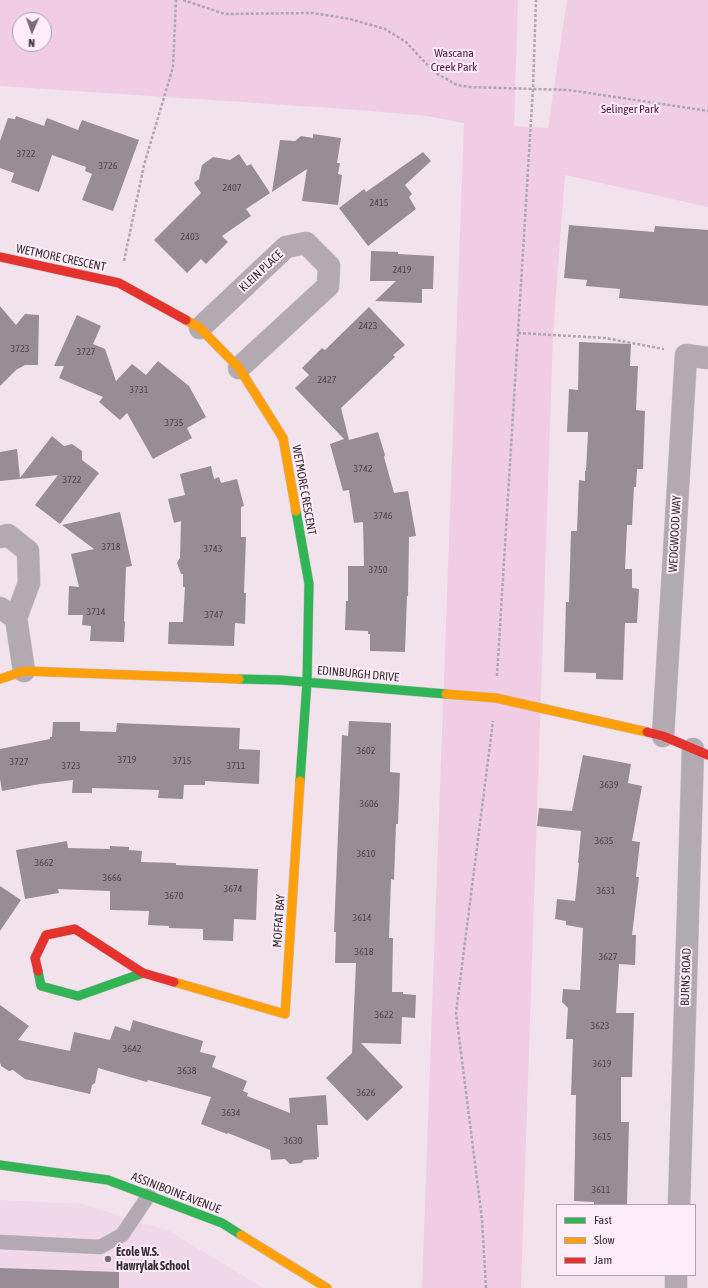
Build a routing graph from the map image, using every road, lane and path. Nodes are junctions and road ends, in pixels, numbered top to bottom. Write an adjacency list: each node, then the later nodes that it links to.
1 (176, 0): 7 (path)
2 (183, 0): 4 (path)
3 (536, 0): 4 (path)
4 (533, 88): 5 (path); 9 (path)
5 (708, 110)
6 (0, 258): 7 (street, WETMORE CRESCENT)
7 (119, 282): 8 (street, WETMORE CRESCENT)
8 (200, 328): 12 (street, WETMORE CRESCENT); 12 (street, KLEIN PLACE)
9 (518, 333): 10 (path); 18 (path)
10 (686, 355): 11 (street); 19 (street, WEDGWOOD WAY)
11 (708, 358)
12 (239, 368): 17 (street, WETMORE CRESCENT)
13 (0, 537): 14 (street)
14 (8, 613): 15 (street)
15 (24, 671): 16 (street, EDINBURGH DRIVE); 17 (street, EDINBURGH DRIVE)
16 (0, 679)
17 (307, 682): 18 (street, EDINBURGH DRIVE); 21 (street, MOFFAT BAY)
18 (496, 698): 19 (street, EDINBURGH DRIVE); 28 (path)
19 (663, 736): 20 (street, EDINBURGH DRIVE)
20 (701, 752): 24 (street, BURNS ROAD)
21 (143, 973): 21 (street, MOFFAT BAY)
22 (0, 1165): 23 (street, ASSINIBOINE AVENUE)
23 (149, 1196): 25 (lane); 27 (street, ASSINIBOINE AVENUE)
24 (678, 1204)
25 (0, 1242)
26 (676, 1276): 29 (street)
27 (327, 1288)
28 (486, 1288)
29 (676, 1288)

